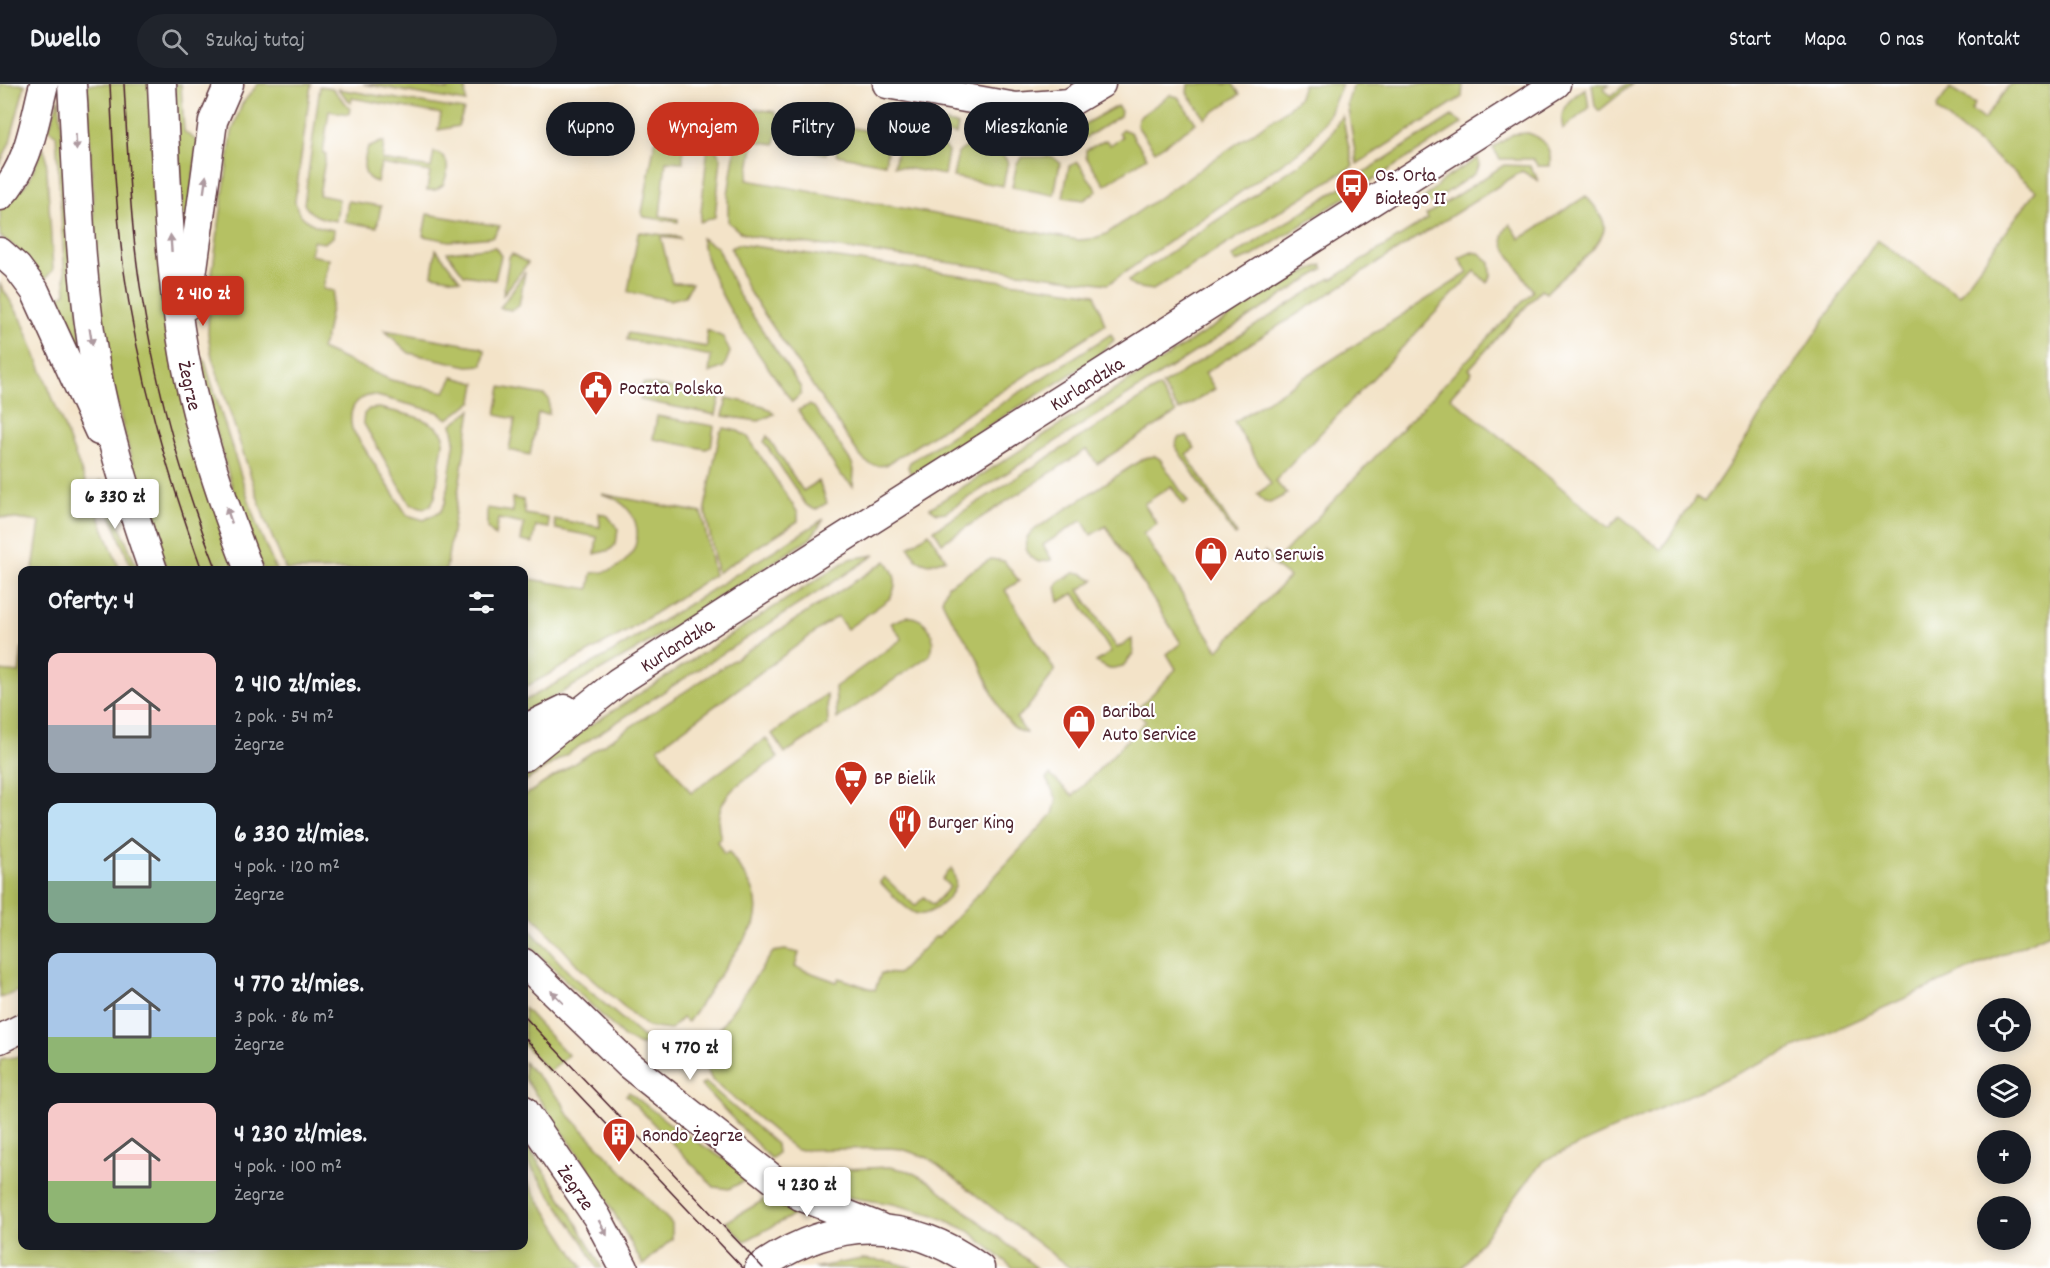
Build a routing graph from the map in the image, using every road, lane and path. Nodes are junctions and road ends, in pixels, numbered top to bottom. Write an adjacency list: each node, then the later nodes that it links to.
1 (44, 84): 8 (street)
2 (72, 84): 11 (street, one-way to 11)
3 (162, 84): 10 (street, Żegrze, one-way to 3)
4 (229, 84): 10 (street, one-way to 4)
5 (888, 84): 6 (street)
6 (1101, 84)
7 (1556, 84): 14 (street, Kurlandzka)
8 (0, 196)
9 (0, 252): 11 (street)
10 (187, 367): 13 (street, Żegrze, one-way to 10)
11 (121, 476): 12 (street)
12 (152, 566)
13 (248, 566)
14 (618, 682): 15 (street, Kurlandzka); 16 (street, Kurlandzka)
15 (528, 727)
16 (528, 754)
17 (528, 967): 22 (street, one-way to 17)
18 (18, 1030): 20 (street)
19 (18, 1039): 20 (street)
20 (0, 1040)
21 (528, 1116): 23 (street, Żegrze, one-way to 23)
22 (879, 1227): 24 (street); 25 (street)
23 (624, 1268)
24 (759, 1268)
25 (980, 1268)

